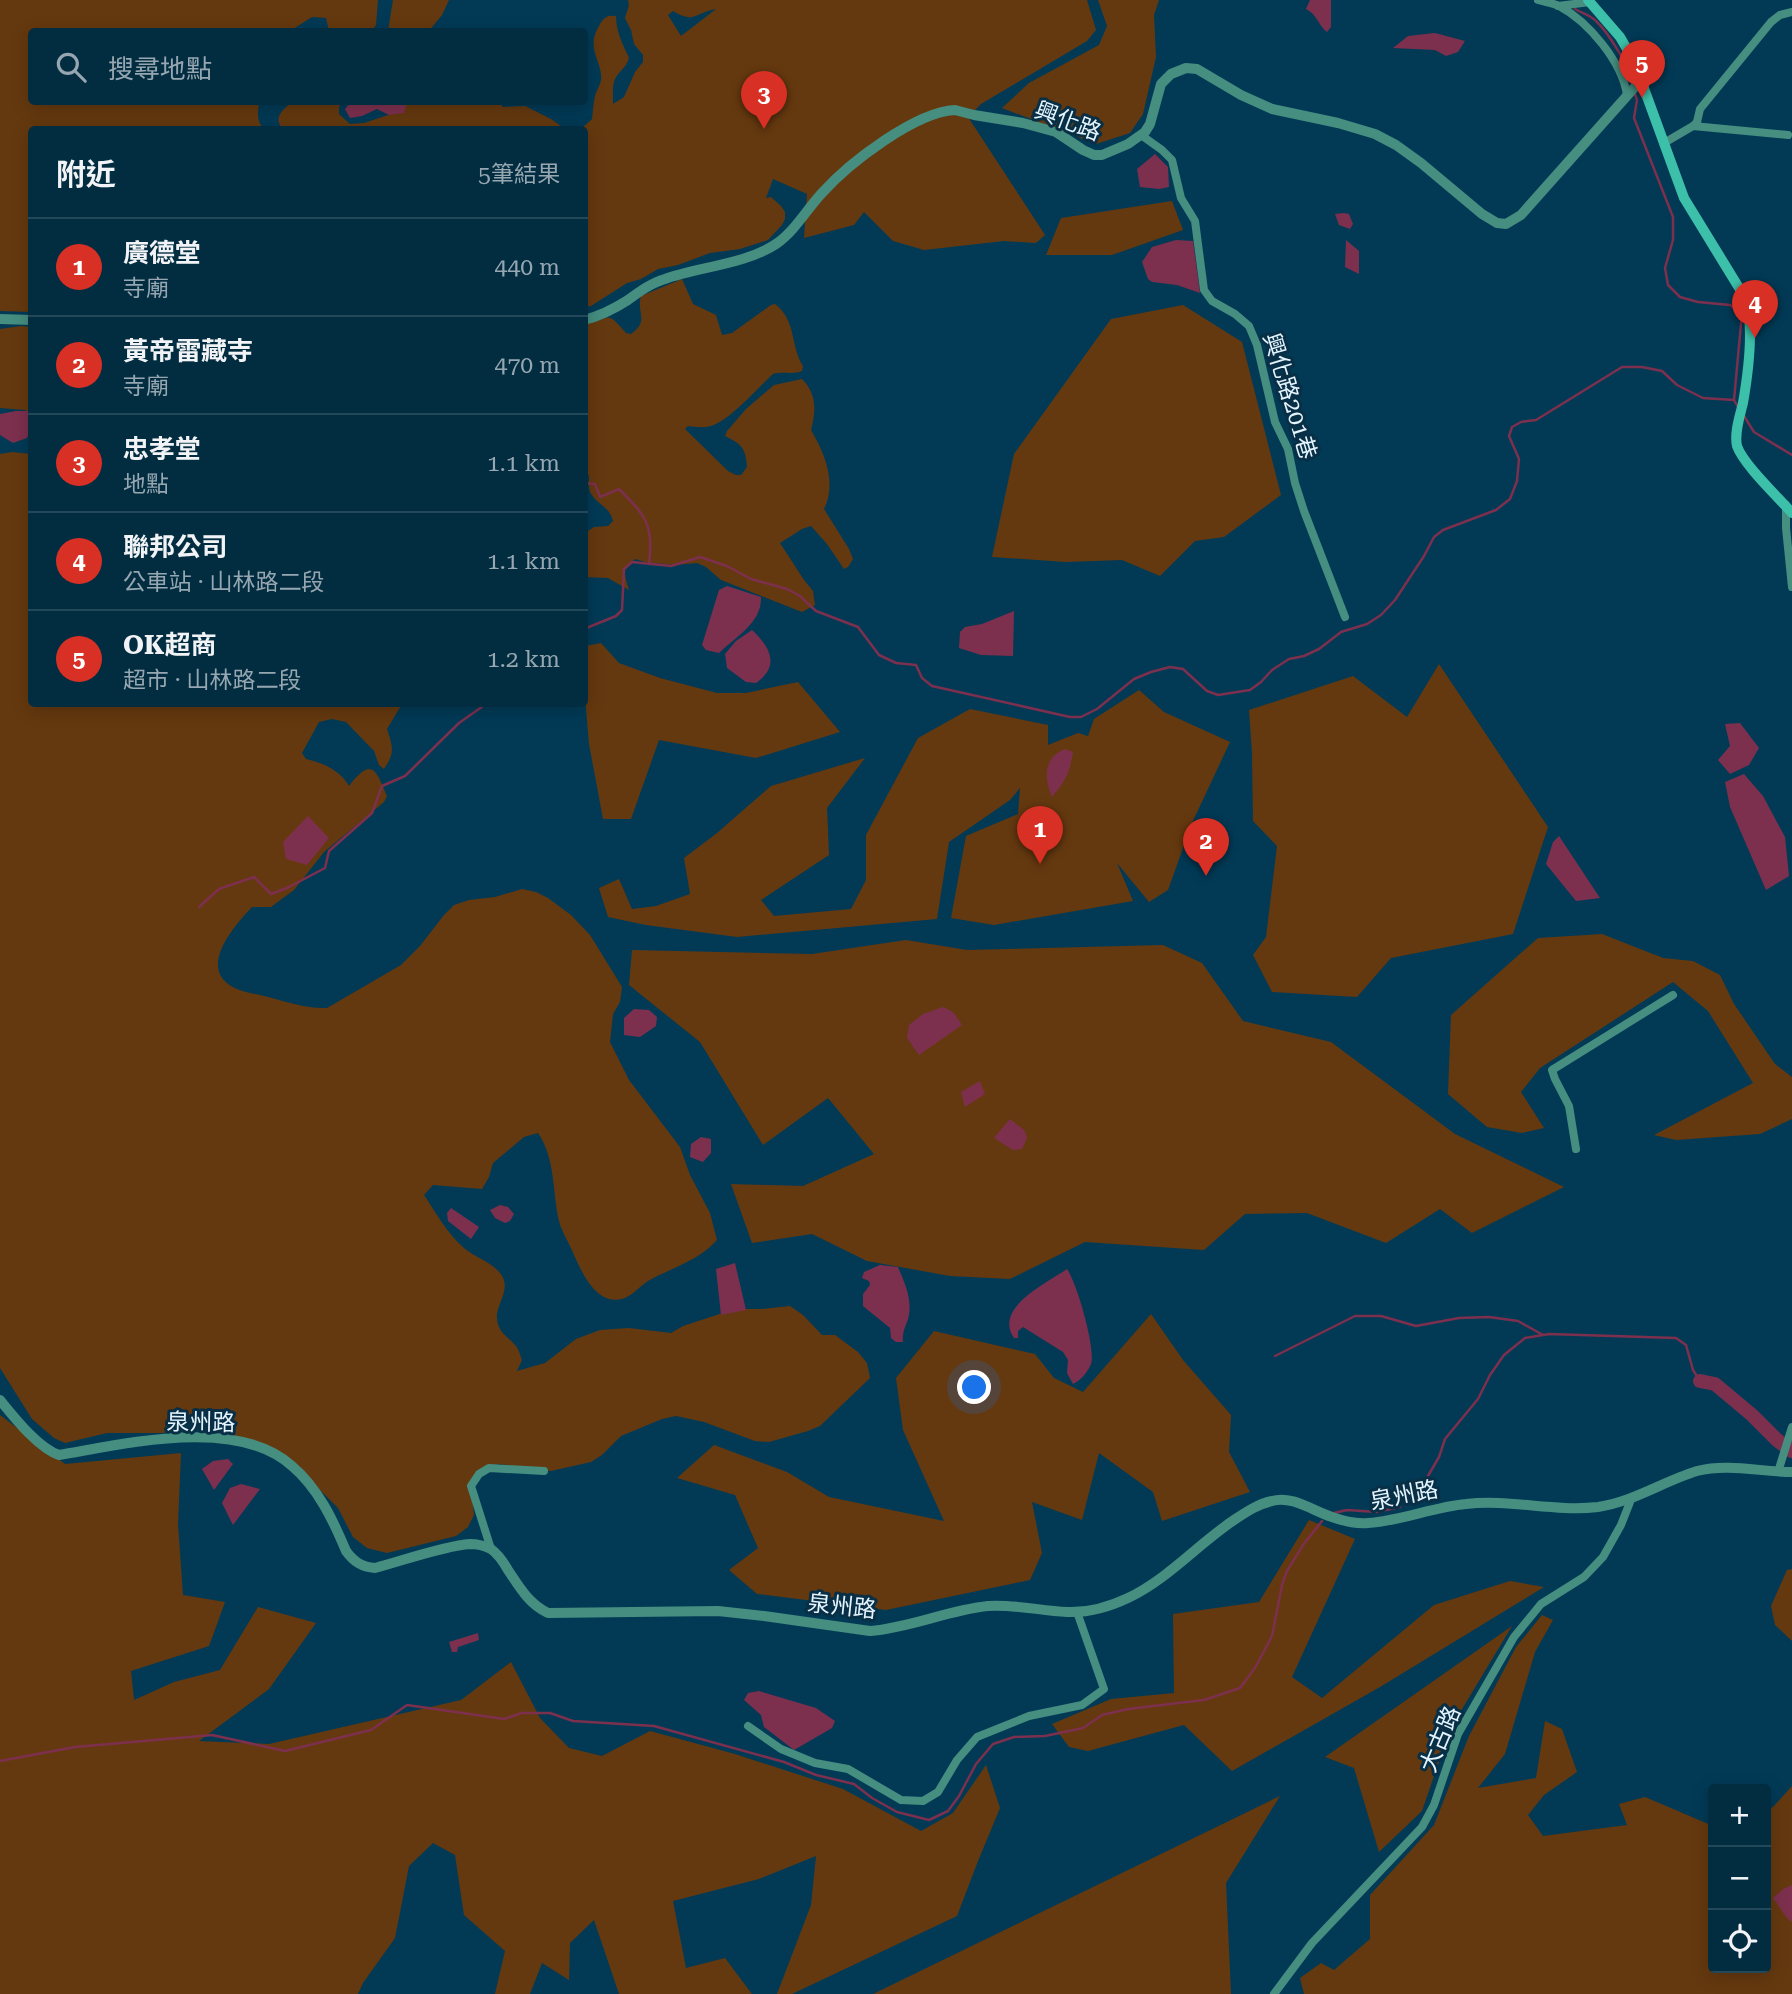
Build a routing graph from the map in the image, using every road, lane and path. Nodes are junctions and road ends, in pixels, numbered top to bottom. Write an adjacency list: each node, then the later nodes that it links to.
1 (1538, 0): 3 (street)
2 (1589, 1): 3 (street); 5 (main road)
3 (1558, 6): 6 (street)
4 (1792, 12): 7 (street)
5 (1640, 82): 6 (street); 10 (main road)
6 (1626, 95): 8 (street)
7 (1693, 126): 9 (street); 10 (street)
8 (1141, 135): 12 (street, 興化路); 16 (street, 興化路201巷)
9 (1788, 135)
10 (1664, 143): 14 (main road)
11 (0, 319): 13 (street)
12 (588, 319)
13 (28, 320)
14 (1790, 508): 15 (street)
15 (1792, 587)
16 (1345, 617)
17 (1673, 995): 18 (street)
18 (1576, 1149)
19 (0, 1400): 25 (street, 泉州路)
20 (1792, 1427): 22 (street)
21 (544, 1471): 25 (street)
22 (1778, 1472): 23 (street, 泉州路); 24 (street, 泉州路)
23 (1792, 1472)
24 (1632, 1497): 26 (street, 泉州路); 28 (street, 大古路)
25 (491, 1549): 26 (street, 泉州路)
26 (1077, 1612): 27 (street)
27 (748, 1726)
28 (1274, 1994)

